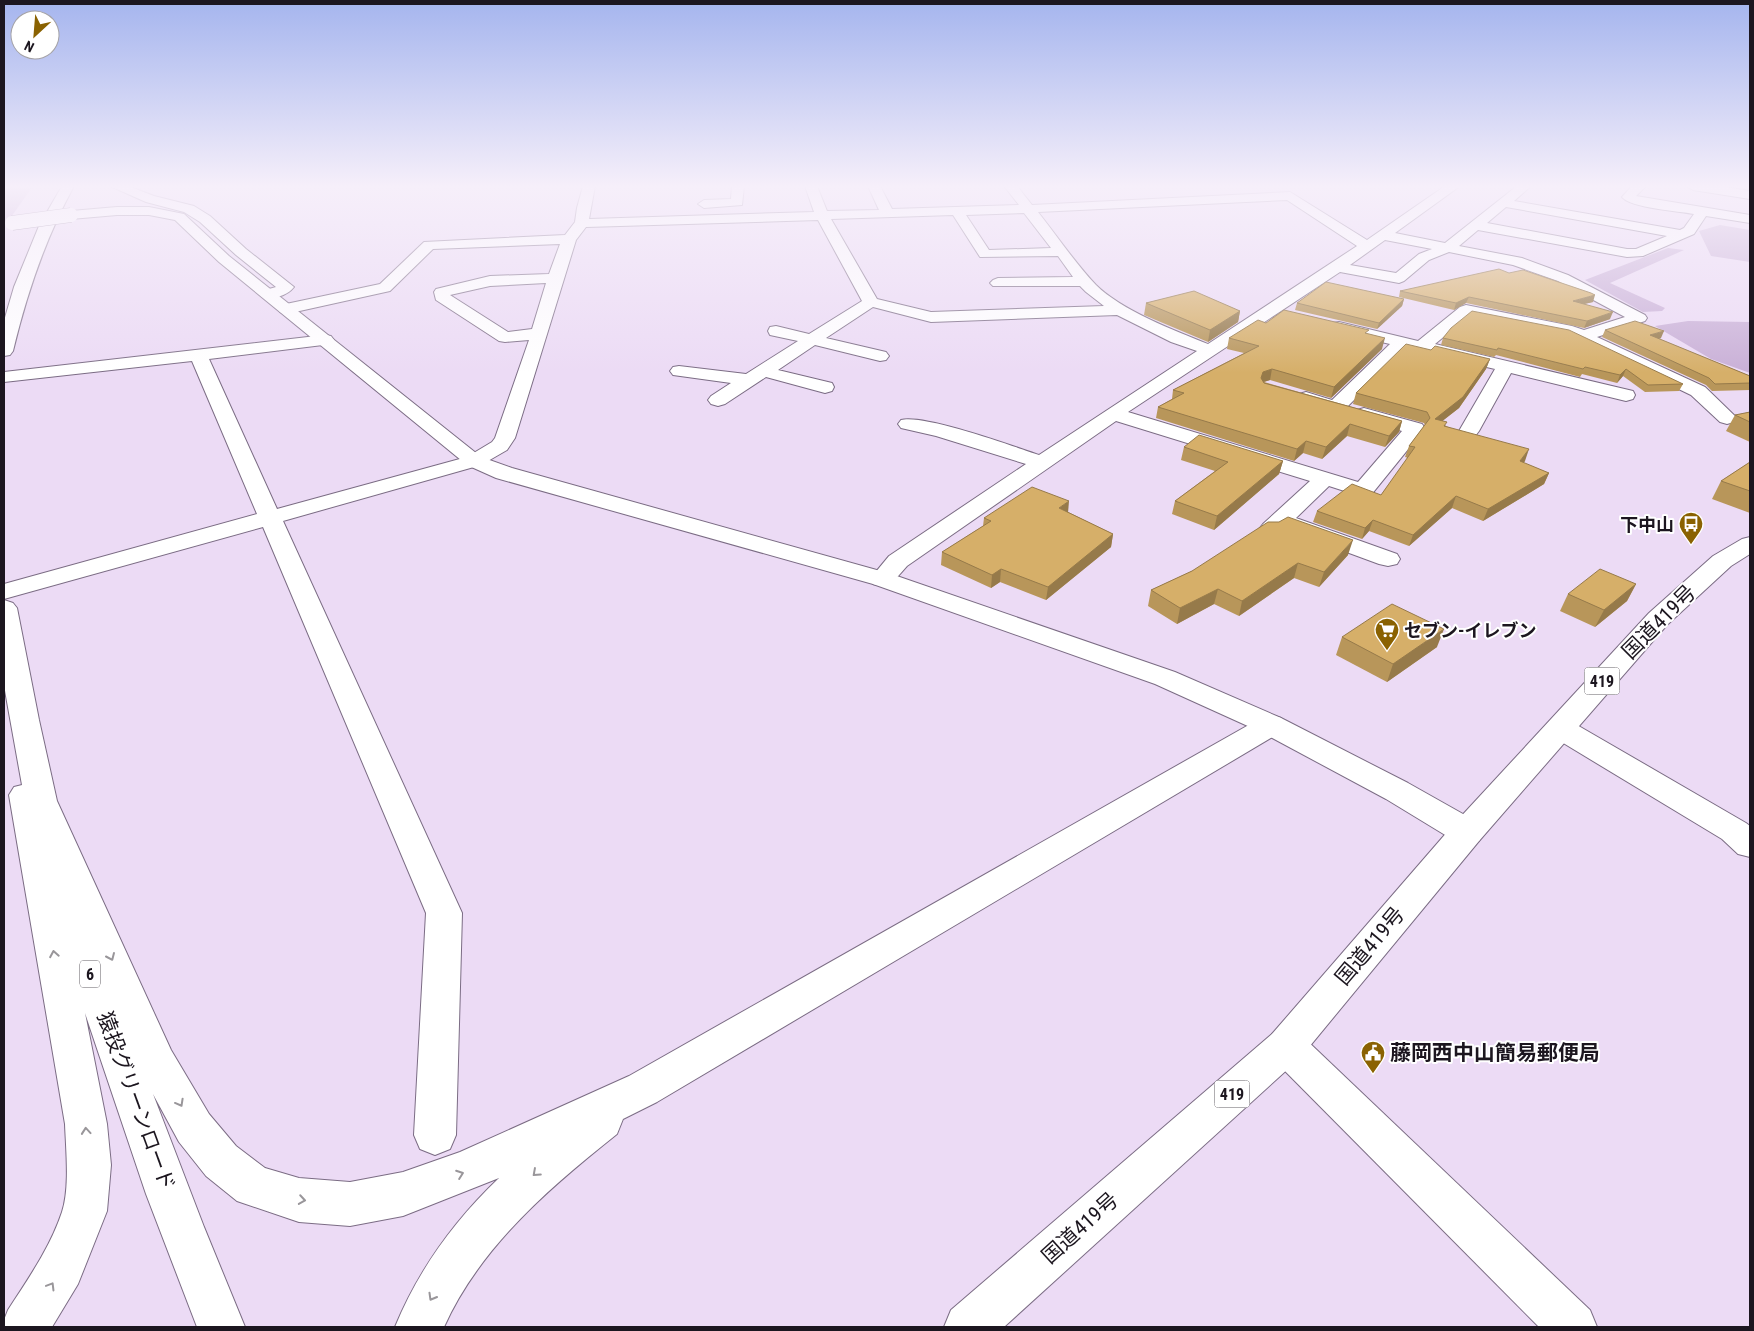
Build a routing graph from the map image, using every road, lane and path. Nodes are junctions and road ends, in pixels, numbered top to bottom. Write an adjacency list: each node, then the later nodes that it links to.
1 (35, 248): 35 (main road)
2 (212, 248): 20 (main road, bridge)
3 (237, 248): 20 (main road)
4 (426, 248): 22 (main road)
5 (567, 248): 17 (main road)
6 (841, 248): 21 (main road)
7 (981, 248): 13 (main road)
8 (1059, 248): 13 (main road)
9 (1363, 248): 15 (main road)
10 (1447, 248): 15 (main road); 29 (main road)
11 (1600, 248): 12 (main road)
12 (1649, 248)
13 (1062, 252): 14 (main road)
14 (1073, 266): 16 (main road); 18 (main road)
15 (1337, 267): 24 (main road)
16 (1008, 269)
17 (555, 278): 28 (main road); 28 (main road)
18 (1084, 280): 19 (main road); 23 (main road)
19 (998, 283)
20 (268, 294): 22 (main road)
21 (871, 302): 23 (main road); 31 (main road)
22 (286, 309): 30 (main road)
23 (1120, 310): 34 (main road)
24 (1270, 311): 25 (main road); 34 (main road)
25 (1288, 315)
26 (1326, 324): 32 (main road)
27 (776, 331): 31 (main road)
28 (537, 334): 51 (main road)
29 (1582, 336): 33 (main road); 48 (main road)
30 (325, 340): 36 (main road); 51 (main road)
31 (812, 340): 37 (main road); 40 (main road)
32 (1402, 342): 33 (main road); 46 (main road)
33 (1421, 347): 38 (main road)
34 (1209, 350): 47 (main road)
35 (4, 351)
36 (199, 356): 41 (main road); 54 (main road)
37 (880, 356)
38 (1506, 366): 44 (main road); 50 (main road)
39 (679, 371): 40 (main road)
40 (755, 376): 42 (main road); 45 (main road)
41 (4, 378)
42 (825, 387)
43 (1286, 392): 46 (main road)
44 (1626, 395)
45 (718, 400)
46 (1336, 407): 53 (main road)
47 (1113, 414): 52 (main road); 53 (main road)
48 (1727, 418)
49 (908, 424): 52 (main road)
50 (1469, 431)
51 (474, 460): 54 (main road); 57 (main road)
52 (1041, 462): 57 (main road)
53 (1324, 479): 56 (main road)
54 (272, 518): 58 (main road); 68 (main road)
55 (1750, 544): 62 (main road, 国道419号 / 419)
56 (1388, 559)
57 (882, 579): 61 (main road)
58 (4, 592)
59 (4, 608): 60 (main road, 猿投グリーンロード / 6)
60 (24, 720): 63 (main road, 猿投グリーンロード / 6); 69 (main road, one-way to 60)
61 (1272, 725): 64 (main road); 67 (main road)
62 (1560, 728): 64 (main road, 国道419号 / 419); 65 (main road)
63 (41, 800): 67 (main road, one-way to 67); 70 (main road, 猿投グリーンロード / 6)
64 (1467, 832): 66 (main road, 国道419号 / 419)
65 (1750, 845)
66 (1286, 1046): 72 (main road, 国道419号 / 419); 73 (main road)
67 (643, 1089): 71 (main road, one-way to 71)
68 (435, 1135)
69 (25, 1327)
70 (221, 1327)
71 (419, 1327)
72 (968, 1327)
73 (1573, 1327)

